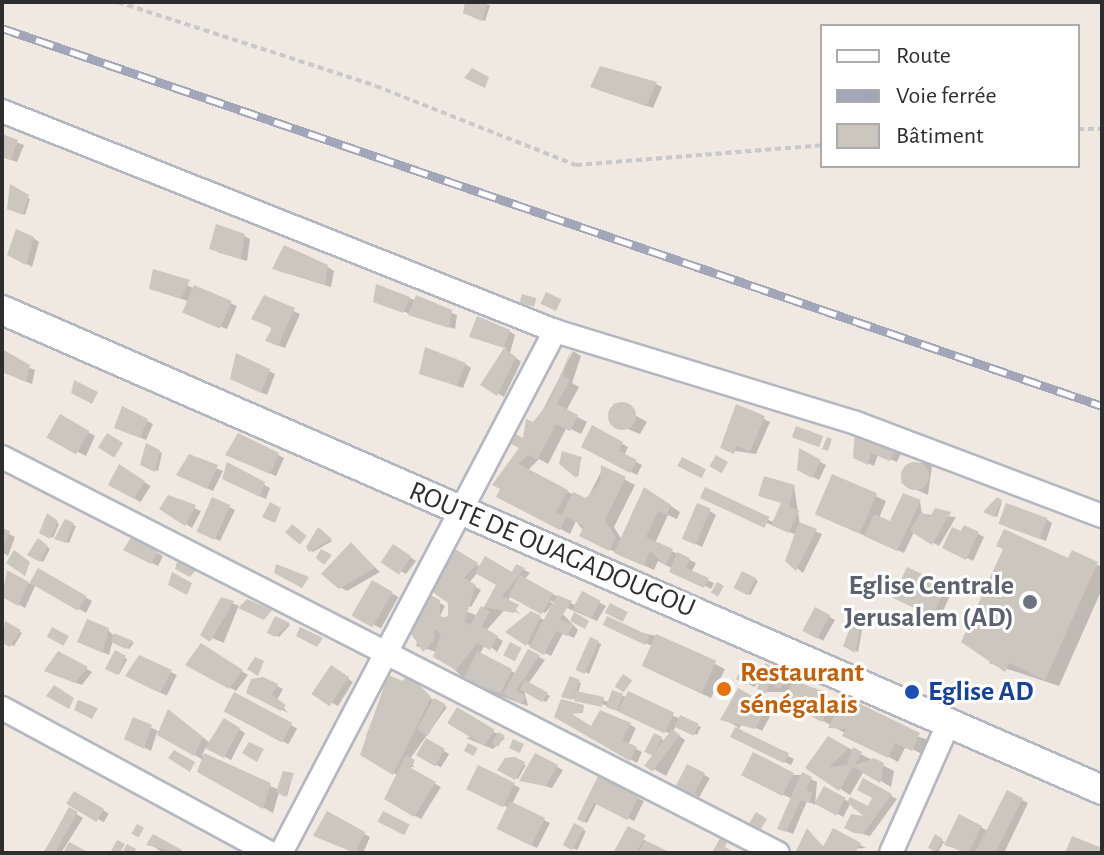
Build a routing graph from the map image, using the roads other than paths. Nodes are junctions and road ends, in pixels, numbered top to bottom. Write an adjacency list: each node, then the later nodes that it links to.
1 (2, 111): 3 (street)
2 (2, 310): 5 (street, ROUTE DE OUAGADOUGOU)
3 (555, 331): 5 (street); 6 (street)
4 (2, 457): 7 (street)
5 (456, 510): 7 (street); 9 (street, ROUTE DE OUAGADOUGOU)
6 (1102, 516)
7 (382, 655): 12 (street); 13 (street)
8 (2, 708): 11 (street)
9 (950, 720): 10 (street, ROUTE DE OUAGADOUGOU); 14 (street)
10 (1102, 790)
11 (270, 853)
12 (281, 853)
13 (778, 853)
14 (891, 853)

